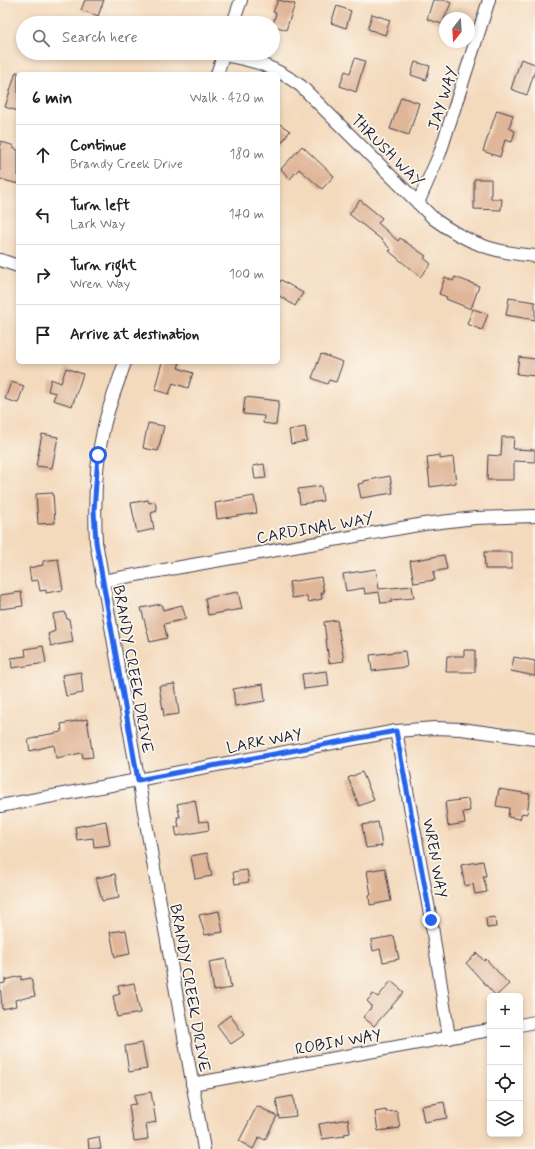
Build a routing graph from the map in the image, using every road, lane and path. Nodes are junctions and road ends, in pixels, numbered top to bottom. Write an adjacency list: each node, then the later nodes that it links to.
1 (240, 0): 3 (street)
2 (489, 0): 7 (street, JAY WAY)
3 (235, 16)
4 (221, 60): 6 (street)
5 (251, 60): 7 (street, THRUSH WAY)
6 (218, 72)
7 (418, 202): 8 (street, THRUSH WAY)
8 (535, 256)
9 (0, 260): 10 (street)
10 (16, 265)
11 (123, 364): 13 (street, BRANDY CREEK DRIVE)
12 (535, 516): 13 (street, CARDINAL WAY)
13 (102, 581): 16 (street, BRANDY CREEK DRIVE)
14 (396, 731): 15 (street, LARK WAY); 16 (street, LARK WAY); 21 (street, WREN WAY)
15 (535, 739)
16 (138, 780): 17 (street, LARK WAY); 22 (street, BRANDY CREEK DRIVE)
17 (0, 806)
18 (535, 1022): 19 (street)
19 (523, 1024)
20 (487, 1031): 21 (street, ROBIN WAY)
21 (448, 1038): 22 (street, ROBIN WAY)
22 (192, 1084): 23 (street, BRANDY CREEK DRIVE)
23 (204, 1149)

